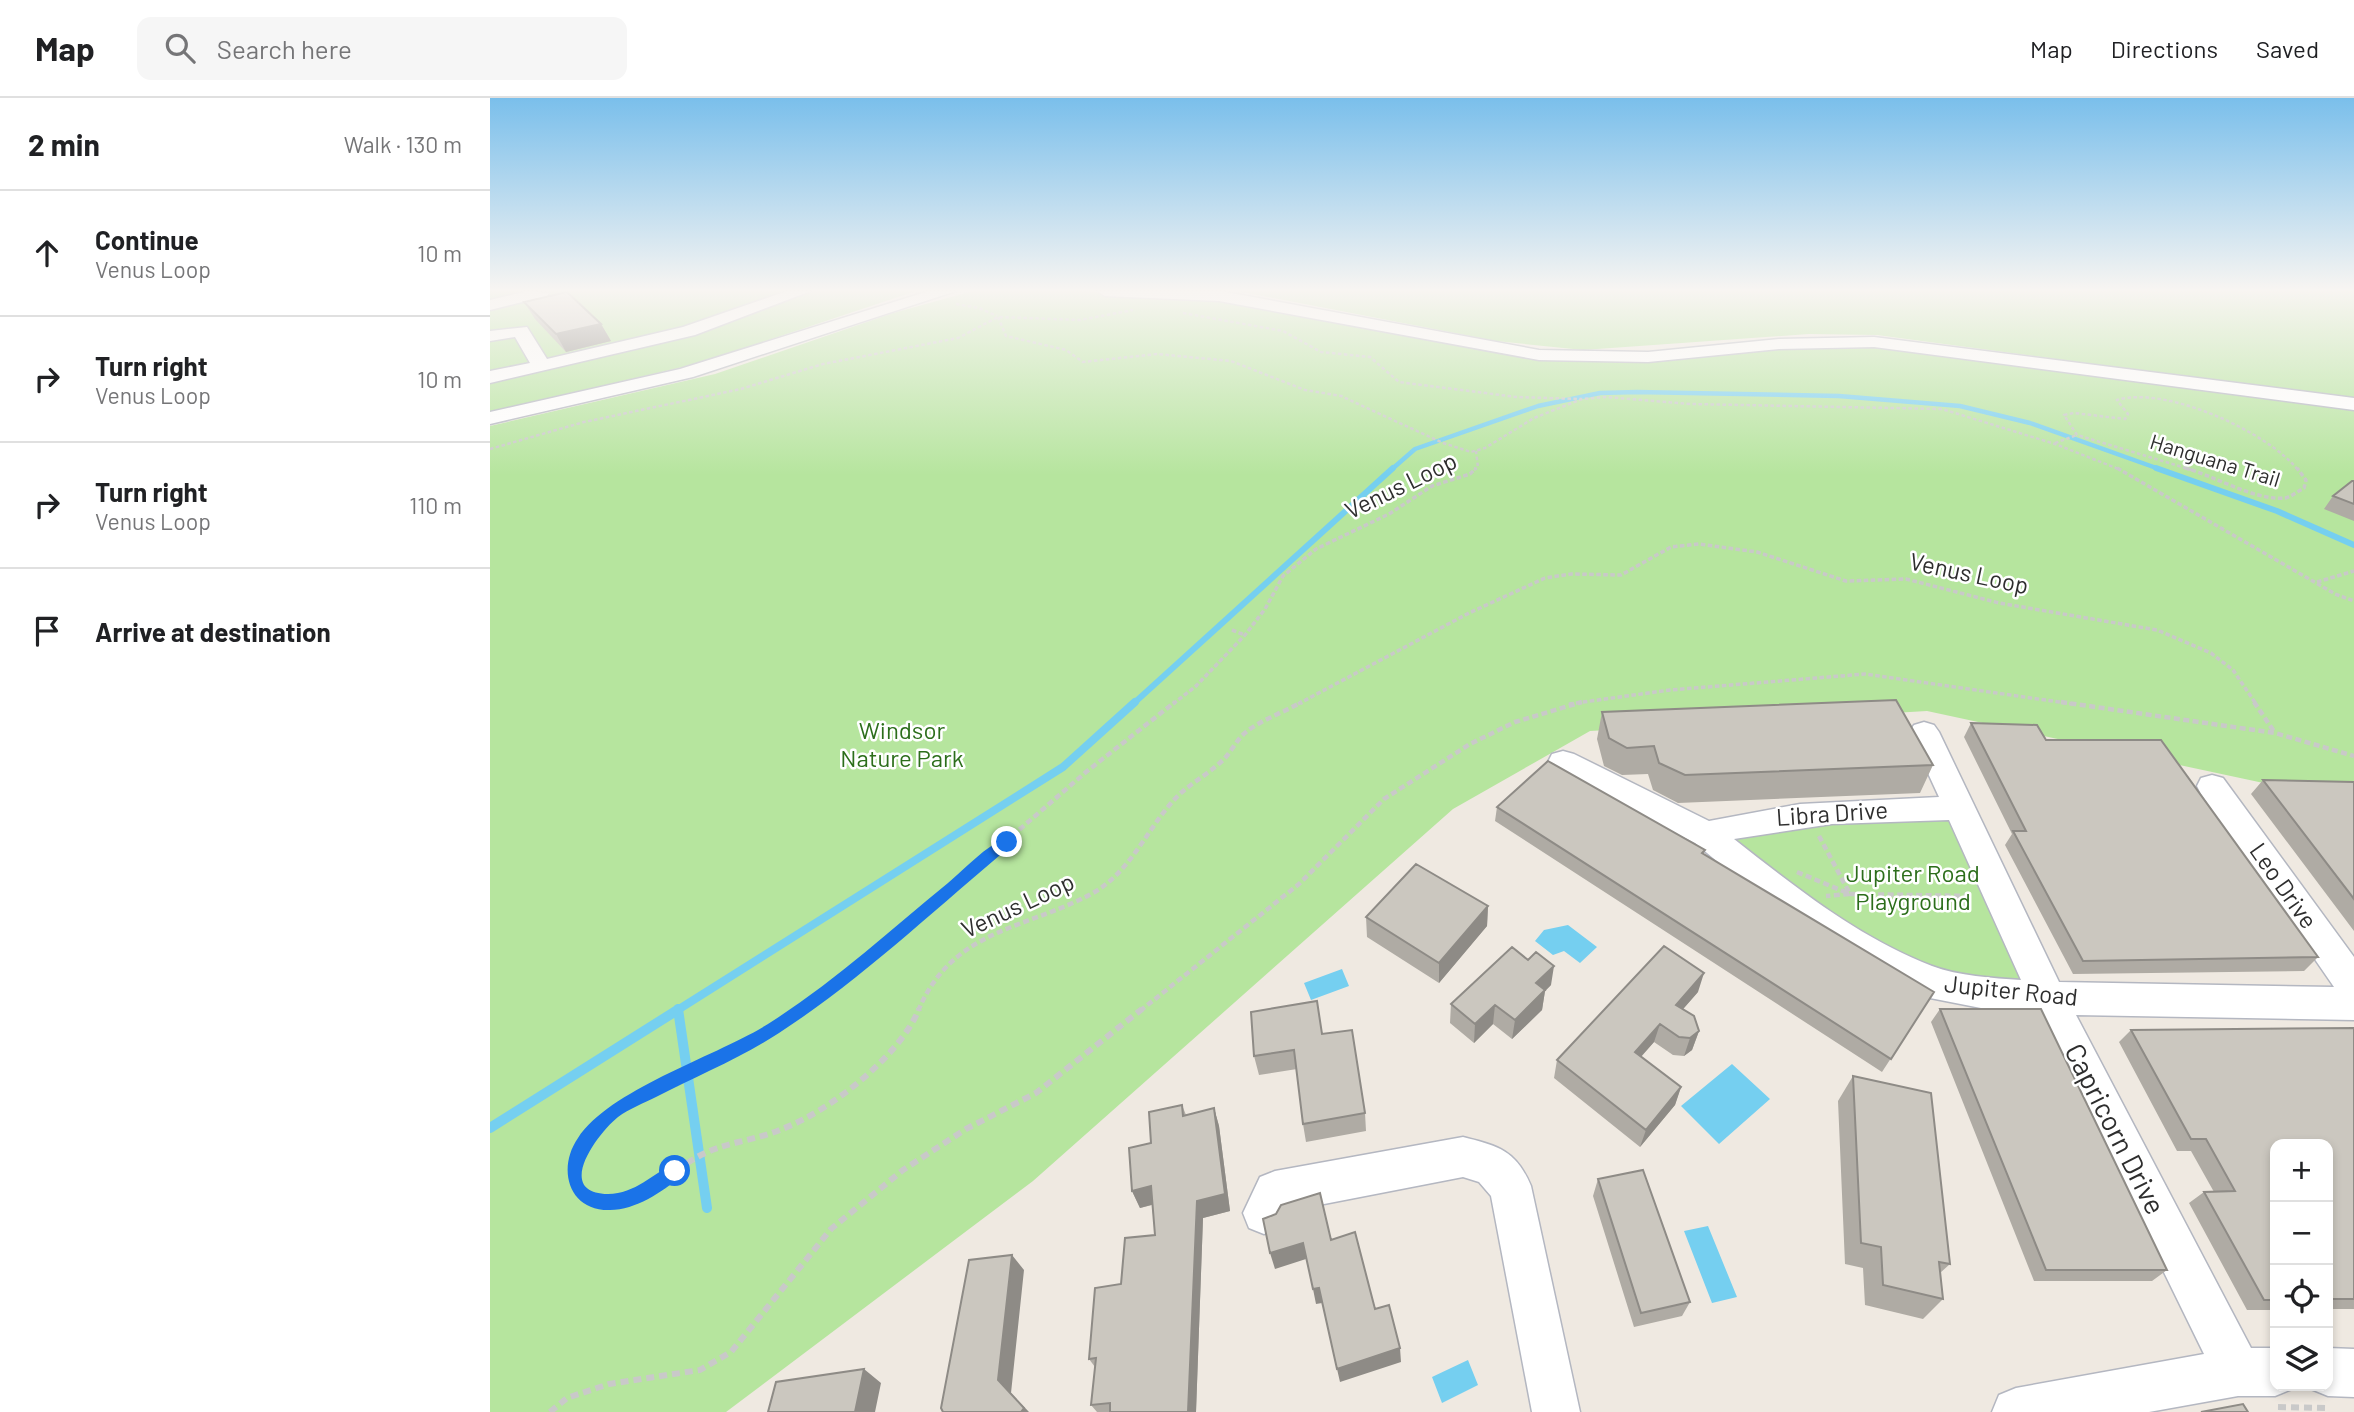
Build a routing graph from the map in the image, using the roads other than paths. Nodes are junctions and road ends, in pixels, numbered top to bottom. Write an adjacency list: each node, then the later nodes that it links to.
1 (532, 352): 9 (street)
2 (533, 352): 10 (street)
3 (544, 352): 4 (street)
4 (607, 352)
5 (752, 352): 12 (street)
6 (1524, 352): 7 (street)
7 (1695, 352)
8 (1954, 352): 11 (street)
9 (490, 364)
10 (490, 377)
11 (2354, 404)
12 (490, 418)
13 (1924, 732): 16 (street, Capricorn Drive)
14 (1563, 762): 17 (street, Jupiter Road)
15 (2212, 786): 18 (street, Leo Drive)
16 (1960, 808): 17 (street, Libra Drive); 19 (street, Capricorn Drive)
17 (1706, 834): 19 (street, Jupiter Road)
18 (2354, 986)
19 (2048, 998): 20 (street, Jupiter Road); 22 (street, Capricorn Drive)
20 (2354, 1004)
21 (1264, 1213): 25 (street)
22 (2257, 1372): 26 (street)
23 (2333, 1372): 24 (street)
24 (2354, 1373)
25 (1556, 1412)
26 (2016, 1412)

